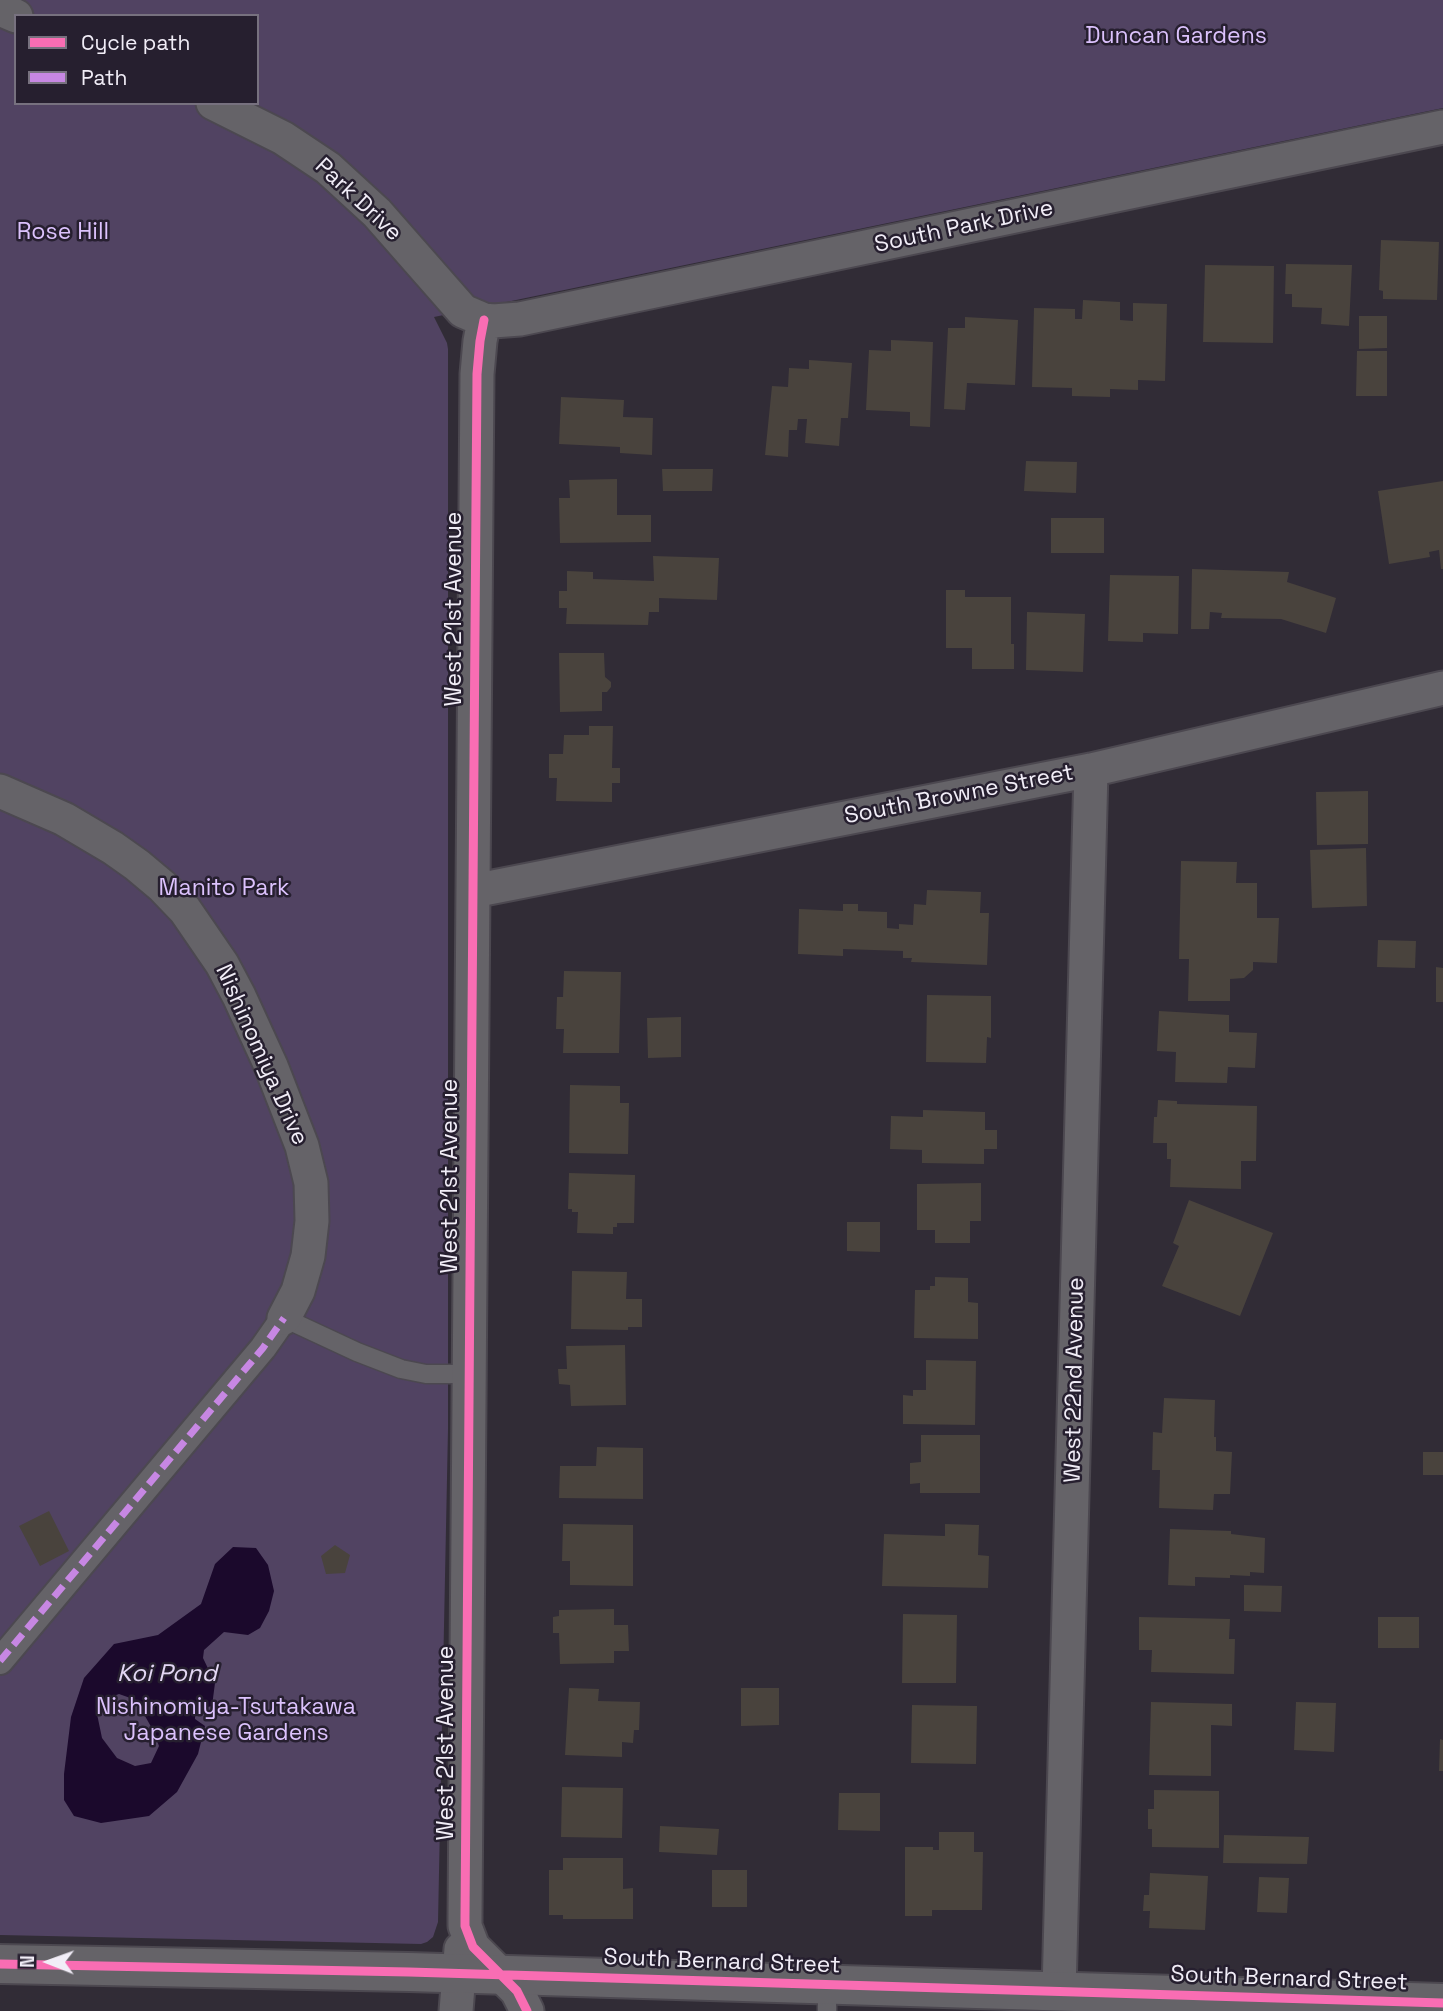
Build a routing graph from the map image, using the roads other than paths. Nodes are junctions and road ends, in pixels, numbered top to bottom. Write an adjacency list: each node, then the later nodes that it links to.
1 (217, 105): 3 (street, Park Drive)
2 (1443, 127): 3 (street, South Park Drive)
3 (484, 320): 7 (street, West 21st Avenue)
4 (1443, 688): 5 (street, South Browne Street)
5 (1091, 770): 7 (street, South Browne Street); 16 (street, West 22nd Avenue)
6 (0, 791): 8 (street, Nishinomiya Drive)
7 (472, 891): 9 (street, West 21st Avenue)
8 (284, 1318): 9 (lane); 10 (street, Nishinomiya Drive)
9 (468, 1374): 11 (street, West 21st Avenue)
10 (0, 1661)
11 (465, 1915): 13 (street, West 21st Avenue); 14 (street, West 21st Avenue)
12 (0, 1964): 13 (street, South Bernard Street)
13 (459, 1974): 14 (street, South Bernard Street); 19 (street, West 21st Avenue)
14 (501, 1975): 15 (street, South Bernard Street); 20 (street, West 21st Avenue)
15 (827, 1997): 16 (street, South Bernard Street)
16 (1066, 1998): 18 (street, South Bernard Street)
17 (1443, 2003): 18 (street, South Bernard Street)
18 (1344, 2005)
19 (456, 2011)
20 (527, 2011)

